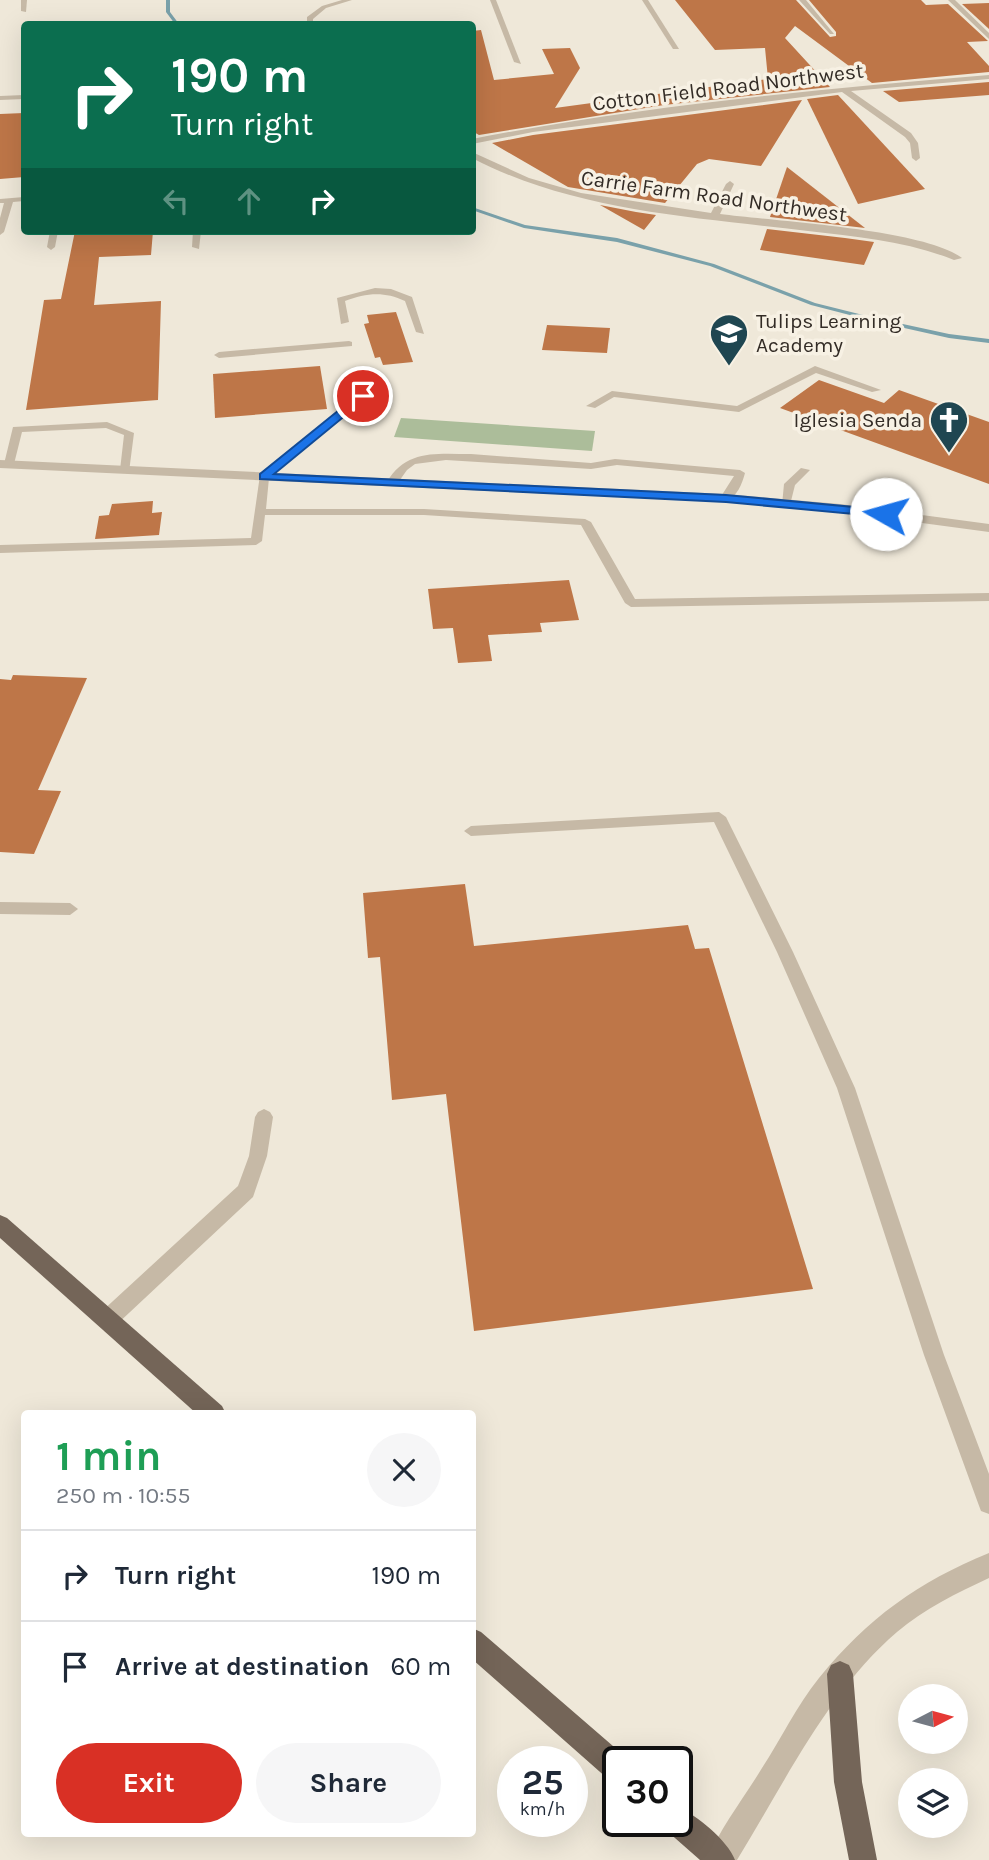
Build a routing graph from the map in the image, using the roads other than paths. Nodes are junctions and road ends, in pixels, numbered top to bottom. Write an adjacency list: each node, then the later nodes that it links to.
1 (24, 0): 7 (street)
2 (349, 0): 8 (street)
3 (493, 0): 12 (street)
4 (645, 0): 11 (street)
5 (802, 0): 9 (street)
6 (951, 0): 10 (street)
7 (23, 10)
8 (310, 21)
9 (832, 33)
10 (989, 37)
11 (676, 47)
12 (517, 62)
13 (989, 77): 14 (street, Cotton Field Road Northwest)
14 (844, 89): 17 (street, Cotton Field Road Northwest); 19 (street)
15 (21, 97): 16 (lane)
16 (0, 98)
17 (476, 141)
18 (476, 155): 22 (street, Carrie Farm Road Northwest)
19 (916, 158)
20 (730, 184): 22 (street)
21 (4, 201): 23 (lane)
22 (714, 217): 28 (street, Carrie Farm Road Northwest)
23 (0, 232)
24 (53, 235): 26 (lane)
25 (197, 235): 27 (lane)
26 (51, 247)
27 (196, 247)
28 (957, 258)
29 (344, 322): 30 (lane)
30 (421, 332)
31 (349, 344): 32 (lane)
32 (219, 355)
33 (876, 390): 35 (lane)
34 (363, 396): 39 (lane)
35 (591, 406)
36 (5, 464): 37 (street); 37 (lane)
37 (125, 470): 39 (street)
38 (805, 470): 42 (lane)
39 (264, 477): 40 (street); 43 (lane)
40 (393, 481): 41 (street); 41 (lane)
41 (726, 498): 42 (street)
42 (786, 503): 44 (street)
43 (260, 512): 45 (lane); 46 (lane)
44 (989, 528)
45 (0, 549)
46 (989, 597)
47 (471, 831): 54 (lane)
48 (0, 908): 49 (lane)
49 (71, 909)
50 (264, 1117): 52 (lane)
51 (0, 1225): 52 (main road)
52 (107, 1320): 53 (main road)
53 (209, 1410)
54 (989, 1503)
55 (989, 1565): 57 (street)
56 (476, 1645): 58 (main road)
57 (840, 1674): 60 (street); 61 (main road)
58 (602, 1755)
59 (693, 1835): 60 (main road)
60 (721, 1860)
61 (863, 1860)

